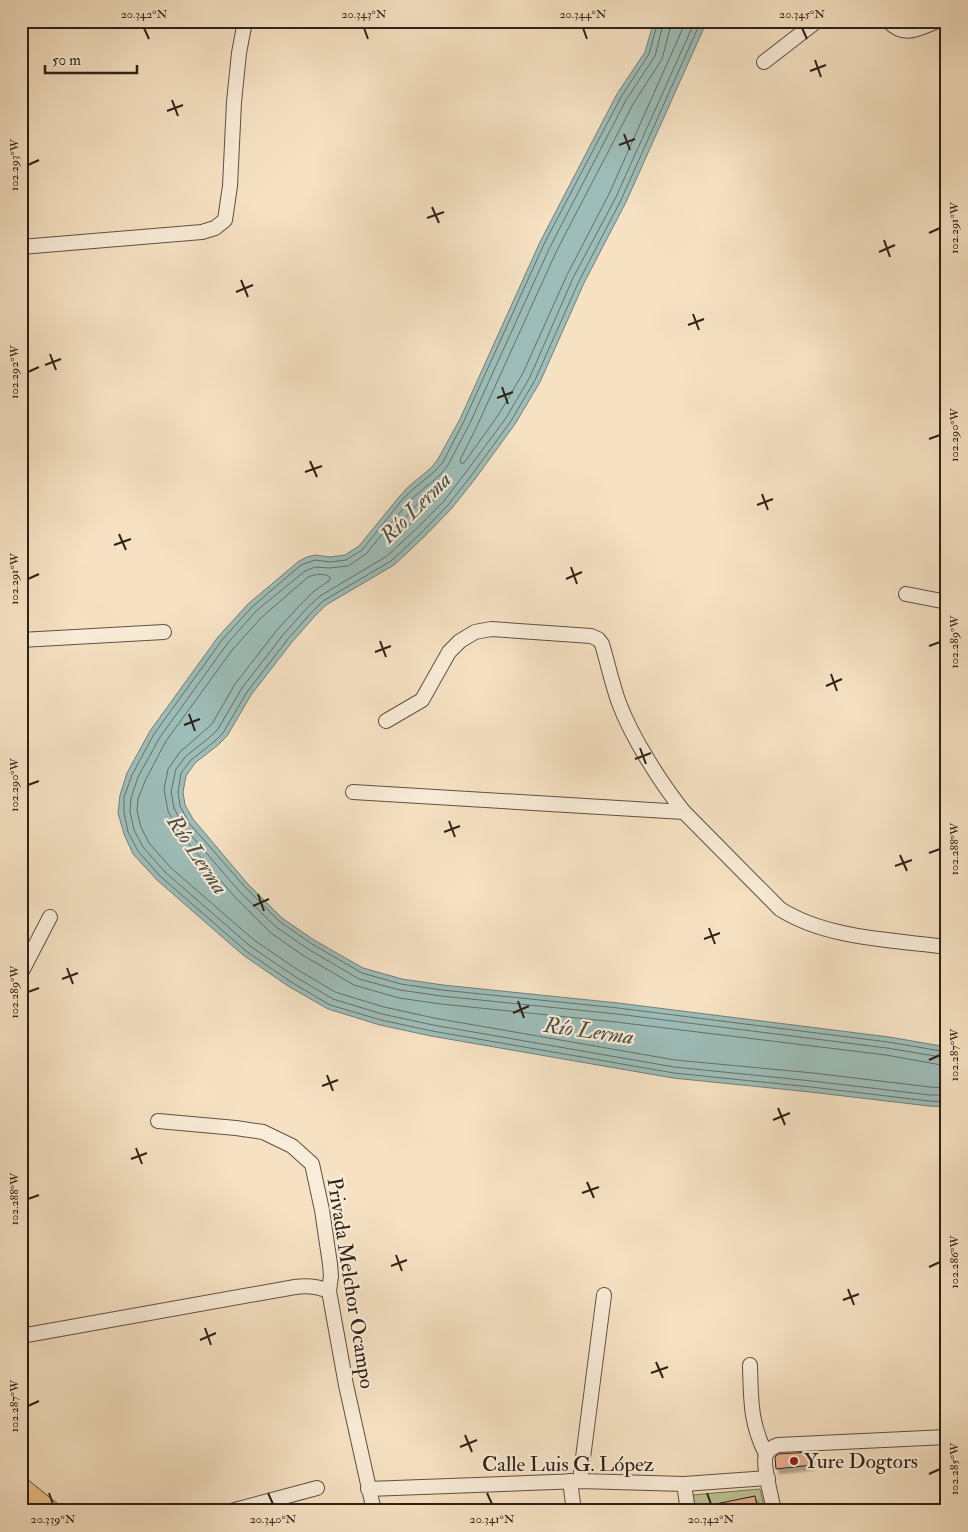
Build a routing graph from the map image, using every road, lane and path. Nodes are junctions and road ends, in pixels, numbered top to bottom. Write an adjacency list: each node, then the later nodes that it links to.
1 (245, 21): 6 (street)
2 (817, 21): 5 (street)
3 (888, 21): 4 (street)
4 (938, 21)
5 (764, 62)
6 (21, 247)
7 (906, 594): 8 (street)
8 (947, 602)
9 (164, 632): 10 (street)
10 (21, 640)
11 (386, 722): 13 (street)
12 (353, 792): 13 (street)
13 (684, 812): 15 (street)
14 (50, 917): 16 (street)
15 (947, 947)
16 (21, 973)
17 (158, 1121): 18 (street, Privada Melchor Ocampo)
18 (329, 1291): 20 (street); 29 (street, Privada Melchor Ocampo)
19 (604, 1295): 25 (street)
20 (21, 1336)
21 (750, 1365): 23 (street)
22 (947, 1437): 23 (street)
23 (766, 1454): 24 (street)
24 (768, 1478): 26 (street, Calle Luis G. López); 35 (street)
25 (575, 1481): 26 (street, Calle Luis G. López); 29 (street, Calle Luis G. López); 33 (street)
26 (684, 1484): 34 (street)
27 (21, 1486): 30 (main road)
28 (317, 1488): 31 (street)
29 (368, 1489): 32 (street, Privada Melchor Ocampo)
30 (52, 1511)
31 (231, 1511)
32 (374, 1511)
33 (574, 1511)
34 (688, 1511)
35 (774, 1511)

